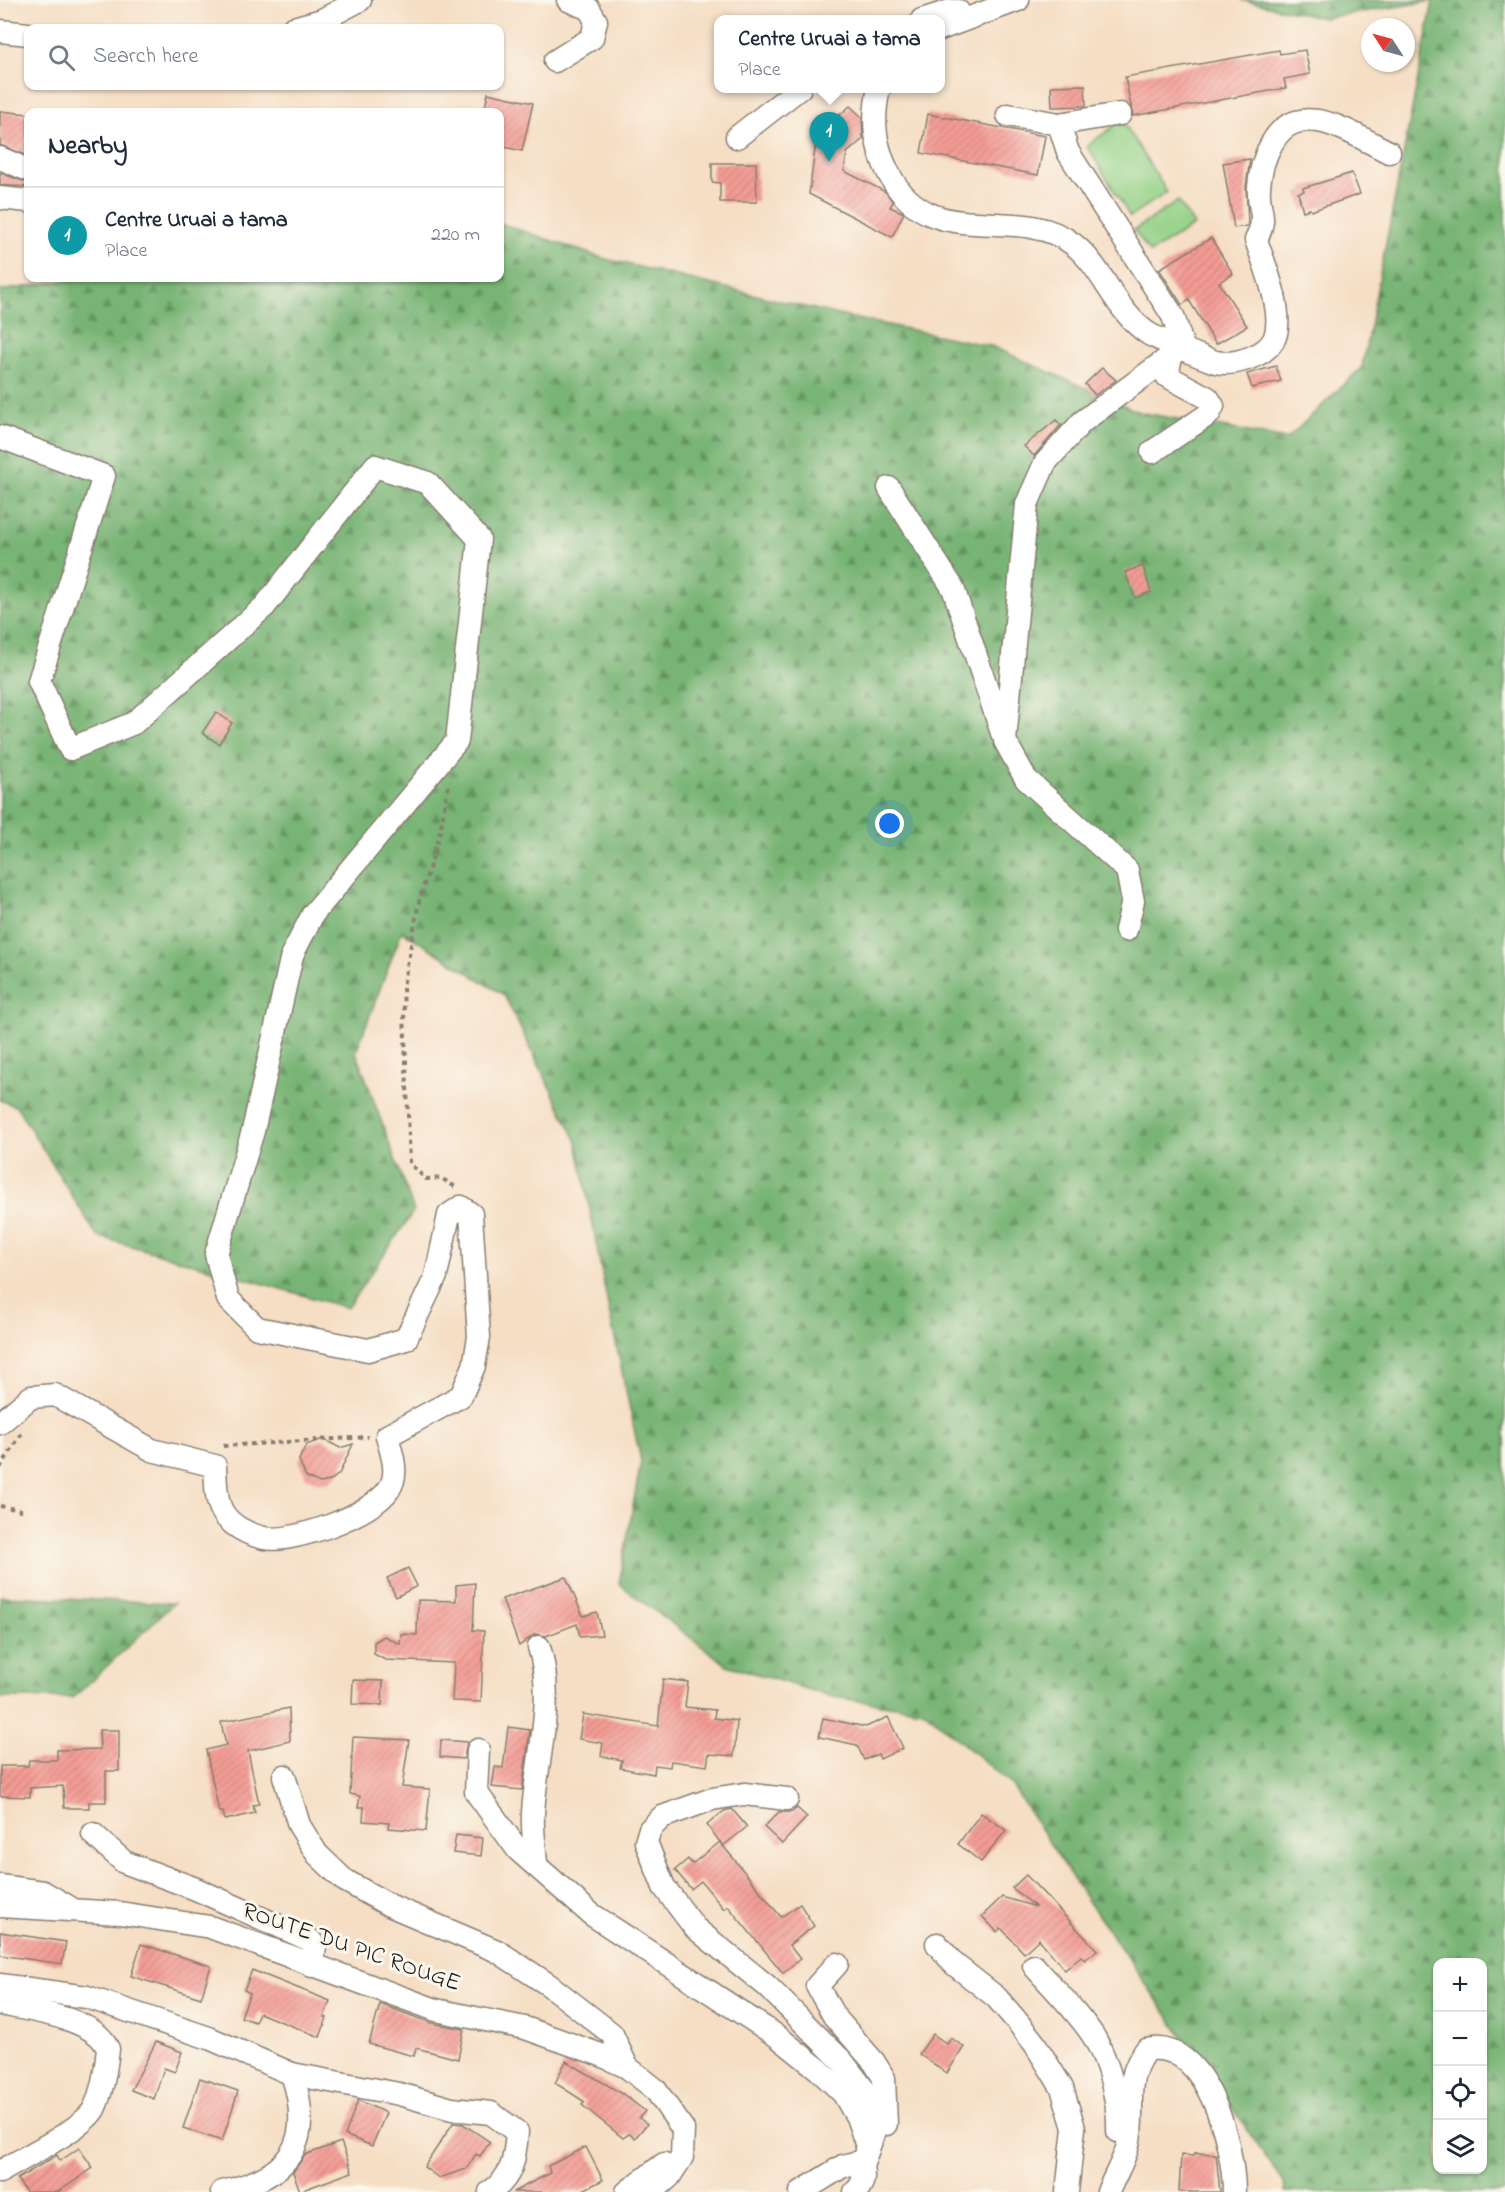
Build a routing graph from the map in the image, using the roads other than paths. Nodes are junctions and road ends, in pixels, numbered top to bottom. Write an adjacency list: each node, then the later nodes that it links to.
1 (360, 0): 6 (street)
2 (568, 0): 10 (street)
3 (1018, 0): 4 (street)
4 (988, 12): 5 (street); 7 (street)
5 (936, 15)
6 (308, 24)
7 (945, 27)
8 (0, 31): 9 (street)
9 (24, 34)
10 (555, 61)
11 (794, 93): 16 (street)
12 (878, 93): 22 (street)
13 (1120, 114): 15 (street)
14 (1008, 115): 15 (street)
15 (1059, 124): 22 (street)
16 (737, 137)
17 (1389, 153): 22 (street)
18 (0, 158): 19 (street)
19 (24, 168)
20 (0, 198): 21 (street)
21 (24, 201)
22 (1177, 352): 24 (street); 26 (street)
23 (0, 437): 28 (street)
24 (1152, 452)
25 (889, 488): 26 (street)
26 (1005, 741): 27 (street)
27 (1126, 930)
28 (0, 1423)
29 (539, 1647): 34 (street)
30 (478, 1750): 34 (street)
31 (284, 1776): 44 (street)
32 (787, 1799): 47 (street)
33 (93, 1834): 40 (street)
34 (536, 1864): 47 (street)
35 (0, 1886): 37 (street)
36 (0, 1906): 37 (street, ROUTE DU PIC ROUGE)
37 (72, 1909): 40 (street, ROUTE DU PIC ROUGE)
38 (937, 1944): 55 (street)
39 (837, 1964): 47 (street)
40 (312, 1966): 44 (street, ROUTE DU PIC ROUGE)
41 (1034, 1966): 48 (street)
42 (0, 1985): 45 (street)
43 (0, 2004): 49 (street)
44 (627, 2067): 46 (street, ROUTE DU PIC ROUGE)
45 (292, 2074): 50 (street); 51 (street)
46 (684, 2140): 52 (street); 53 (street)
47 (862, 2170): 54 (street)
48 (1117, 2171): 56 (street); 57 (street)
49 (0, 2172)
50 (222, 2192)
51 (490, 2192)
52 (627, 2192)
53 (652, 2192)
54 (801, 2192)
55 (1067, 2192)
56 (1108, 2192)
57 (1234, 2192)

